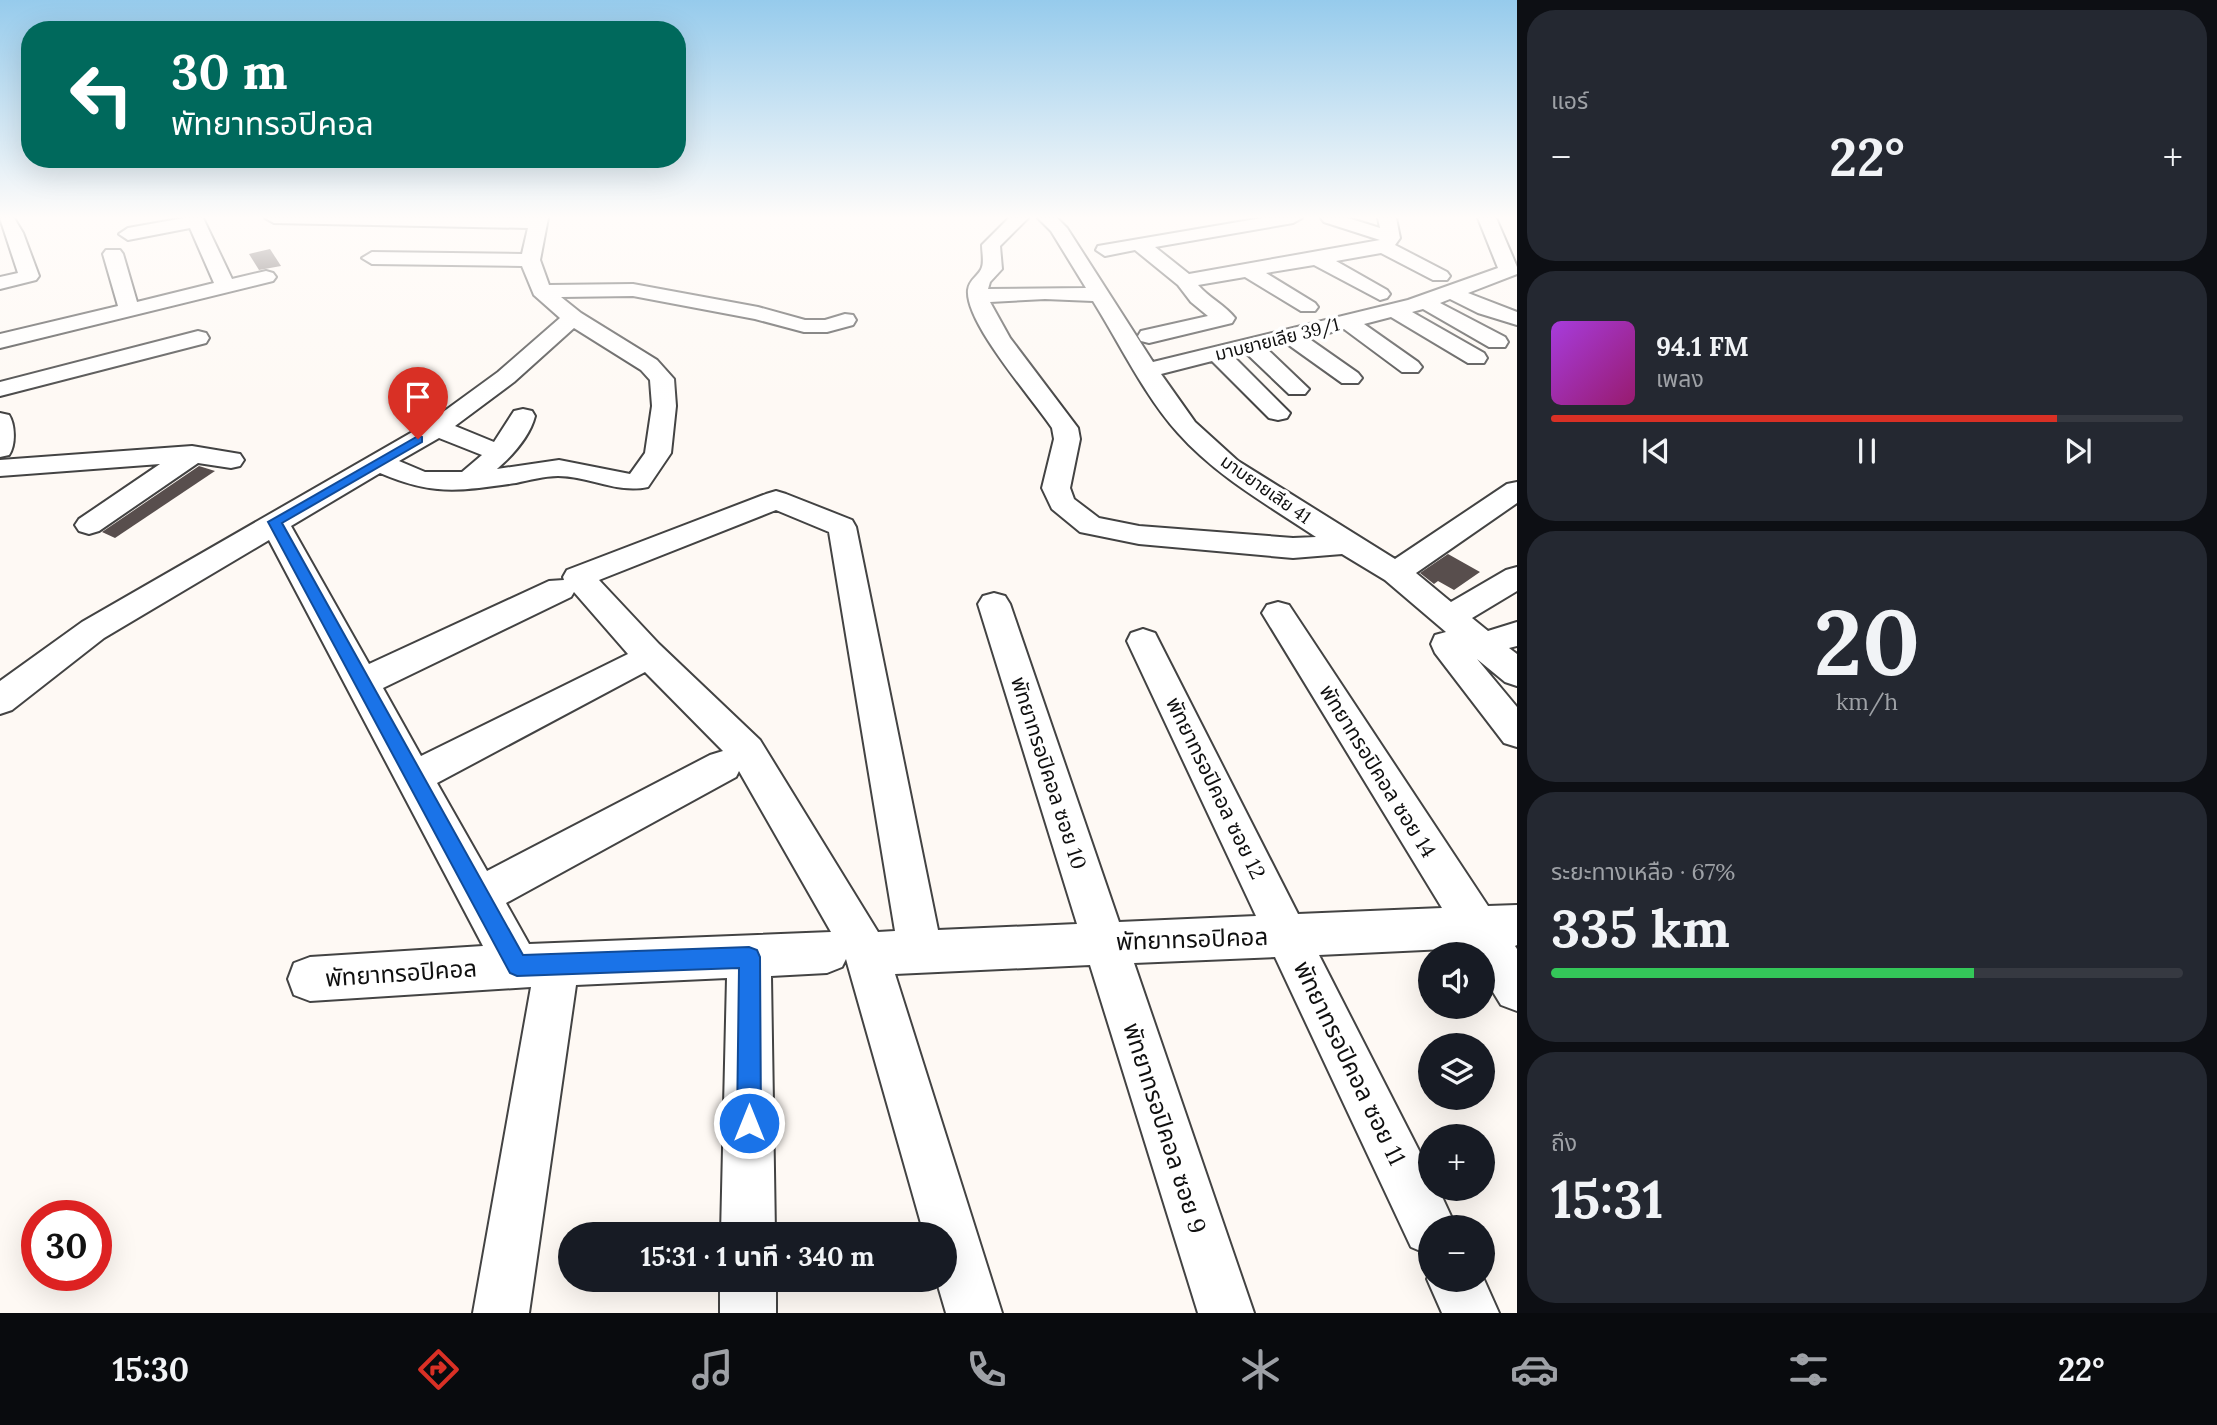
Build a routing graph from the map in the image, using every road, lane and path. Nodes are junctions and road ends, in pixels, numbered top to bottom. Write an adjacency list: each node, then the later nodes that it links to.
1 (121, 279): 21 (street)
2 (222, 279): 14 (street)
3 (257, 279): 14 (street)
4 (537, 279): 15 (street)
5 (982, 279): 17 (street)
6 (1091, 279): 16 (street, มาบยายเลีย 41)
7 (1196, 279): 12 (street)
8 (1263, 279): 20 (street)
9 (1351, 279): 18 (street)
10 (1439, 279): 13 (street)
11 (1469, 279): 13 (street, มาบยายเลีย 39/1)
12 (1185, 281): 26 (street)
13 (1446, 284): 19 (street, มาบยายเลีย 39/1); 23 (street)
14 (226, 287): 21 (street)
15 (541, 291): 22 (street); 24 (street)
16 (1101, 295): 17 (street); 35 (street, มาบยายเลีย 41)
17 (978, 296): 53 (street)
18 (1387, 302): 19 (street, มาบยายเลีย 39/1); 25 (street, มาบยายเลีย 39/1); 33 (street)
19 (1424, 302): 30 (street)
20 (1308, 307)
21 (130, 310): 29 (street)
22 (573, 318): 42 (street); 49 (street)
23 (1517, 319)
24 (845, 320)
25 (1348, 322): 27 (street, มาบยายเลีย 39/1); 34 (street)
26 (1149, 336)
27 (1291, 336): 31 (street, มาบยายเลีย 39/1); 36 (street)
28 (198, 338): 37 (street)
29 (0, 341)
30 (1497, 342)
31 (1251, 346): 32 (street, มาบยายเลีย 39/1); 38 (street)
32 (1218, 354): 35 (street, มาบยายเลีย 39/1); 39 (street)
33 (1476, 358)
34 (1410, 367)
35 (1149, 370): 53 (street, มาบยายเลีย 41)
36 (1350, 378)
37 (0, 389)
38 (1297, 389)
39 (1278, 413)
40 (523, 416): 44 (street)
41 (0, 420): 43 (street)
42 (437, 428): 44 (street); 47 (street)
43 (0, 449)
44 (500, 453): 49 (street)
45 (192, 454): 46 (street); 48 (street); 52 (street)
46 (231, 460)
47 (378, 462): 49 (street); 51 (street)
48 (0, 468)
49 (468, 481)
50 (1517, 490): 54 (street)
51 (274, 522): 65 (street); 66 (street)
52 (89, 524)
53 (1347, 544): 54 (street, มาบยายเลีย 41)
54 (1396, 573): 59 (street, มาบยายเลีย 41)
55 (1517, 577): 59 (street)
56 (560, 589): 65 (street)
57 (994, 604): 73 (street, พัทยาทรอปิคอล ซอย 10)
58 (1278, 613): 71 (street, พัทยาทรอปิคอล ซอย 14)
59 (1448, 631): 62 (street, มาบยายเลีย 41); 67 (street)
60 (1517, 634): 62 (street)
61 (1143, 641): 72 (street, พัทยาทรอปิคอล ซอย 12)
62 (1484, 644): 64 (street, มาบยายเลีย 41)
63 (632, 665): 69 (street)
64 (1517, 673)
65 (363, 682): 69 (street)
66 (0, 700)
67 (1517, 733)
68 (723, 766): 70 (street)
69 (414, 777): 70 (street)
70 (479, 896): 77 (street)
71 (1498, 926): 72 (street, พัทยาทรอปิคอล); 79 (street, พัทยาทรอปิคอล ซอย 14)
72 (1288, 936): 73 (street, พัทยาทรอปิคอล); 80 (street, พัทยาทรอปิคอล ซอย 11)
73 (1104, 943): 74 (street, พัทยาทรอปิคอล); 87 (street, พัทยาทรอปิคอล ซอย 9)
74 (920, 950): 75 (street, พัทยาทรอปิคอล); 75 (street)
75 (847, 953): 76 (street, พัทยาทรอปิคอล); 86 (street)
76 (749, 957): 77 (street, พัทยาทรอปิคอล); 81 (street)
77 (537, 965): 78 (street, พัทยาทรอปิคอล); 84 (street)
78 (310, 979)
79 (1517, 989)
80 (1424, 1215)
81 (748, 1222)
82 (748, 1292): 85 (street)
83 (1461, 1292): 88 (street)
84 (501, 1313)
85 (748, 1313)
86 (974, 1313)
87 (1226, 1313)
88 (1471, 1313)

